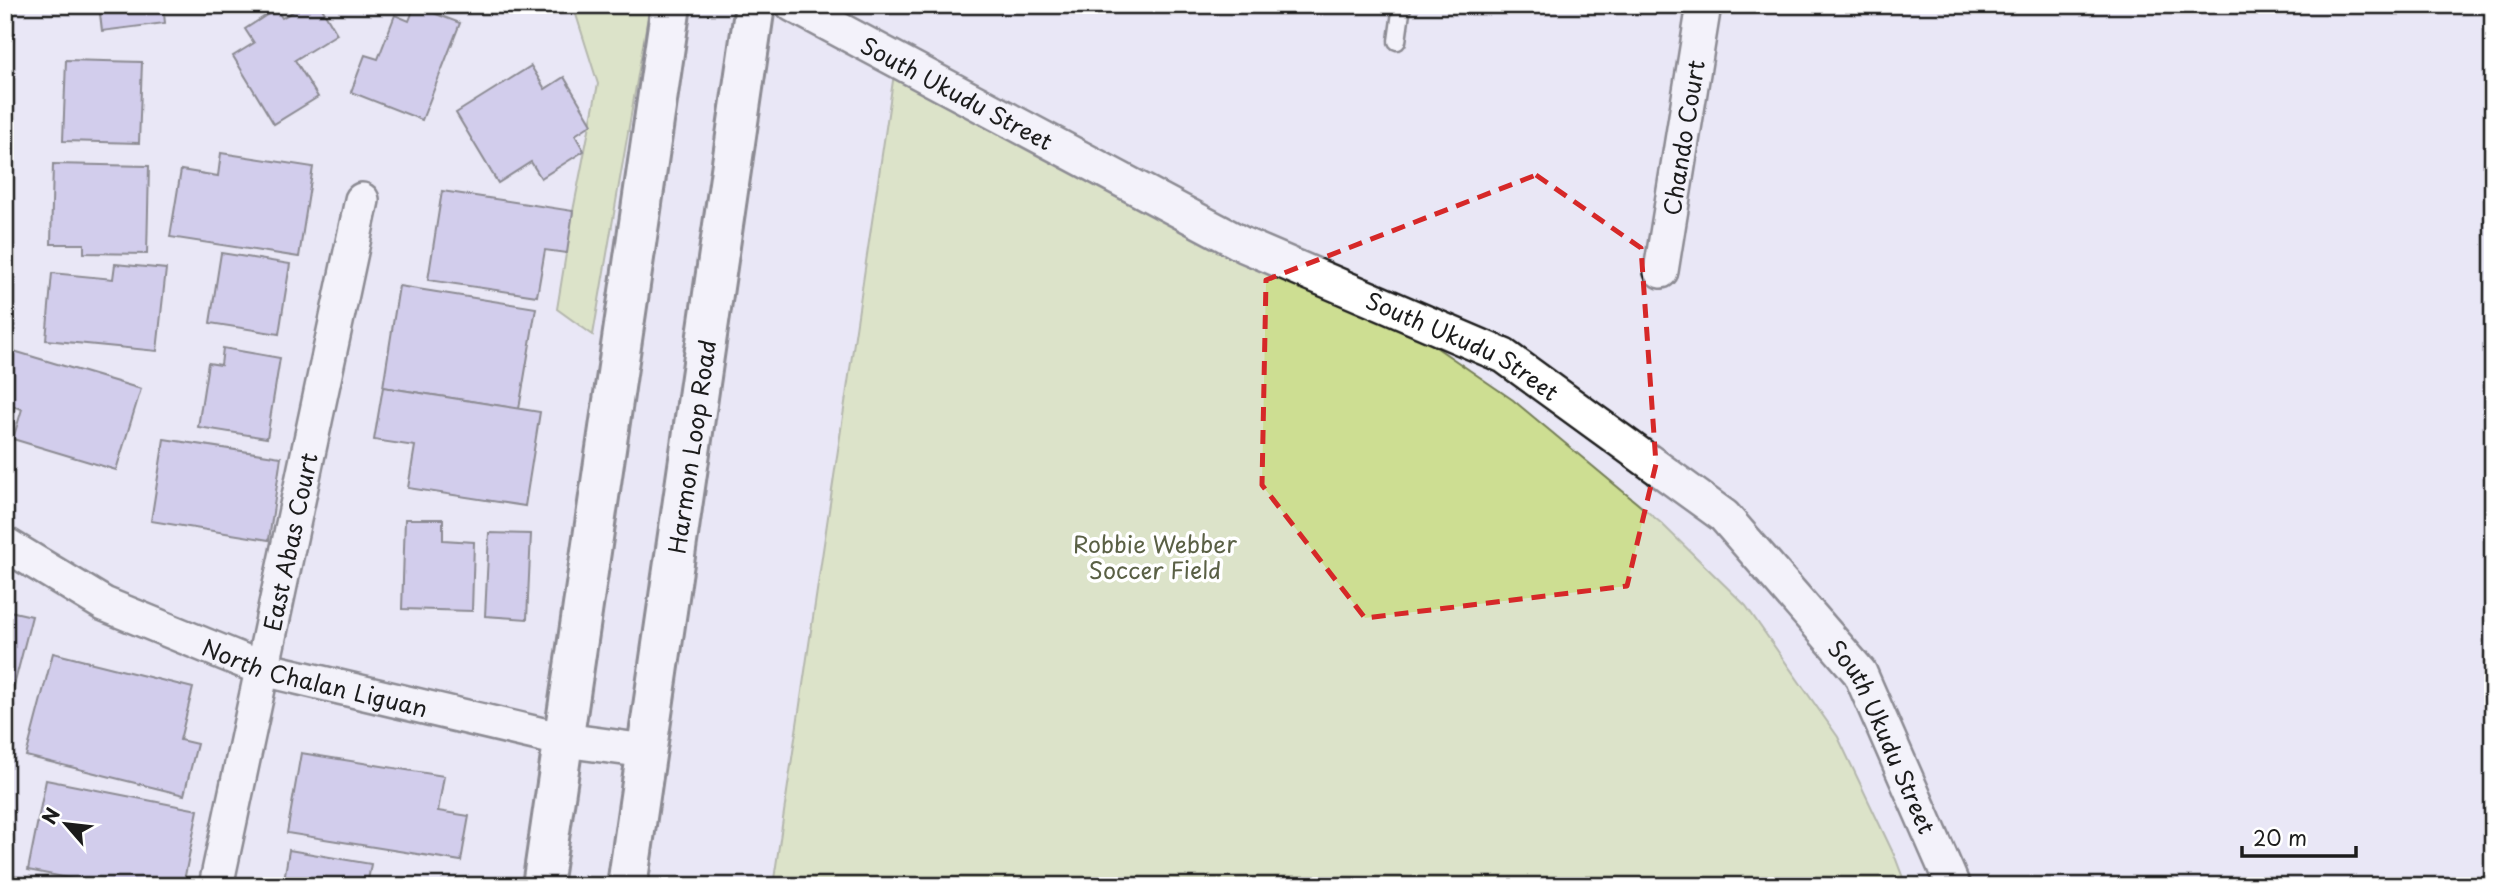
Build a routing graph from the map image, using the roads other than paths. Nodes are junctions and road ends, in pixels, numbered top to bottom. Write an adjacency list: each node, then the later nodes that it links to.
1 (671, 5): 11 (main road)
2 (755, 5): 12 (main road, Harmon Loop Road)
3 (793, 5): 16 (street, South Ukudu Street)
4 (1402, 5): 6 (lane)
5 (1704, 5): 8 (street, Chando Court)
6 (1397, 41)
7 (362, 200): 10 (street, East Abas Court)
8 (1661, 271)
9 (5, 544): 10 (street, North Chalan Liguan)
10 (262, 669): 11 (street, North Chalan Liguan); 13 (street, East Abas Court)
11 (564, 740): 12 (street, North Chalan Liguan); 14 (main road)
12 (646, 751): 15 (main road, Harmon Loop Road)
13 (216, 886)
14 (542, 886)
15 (627, 886)
16 (1953, 886)

